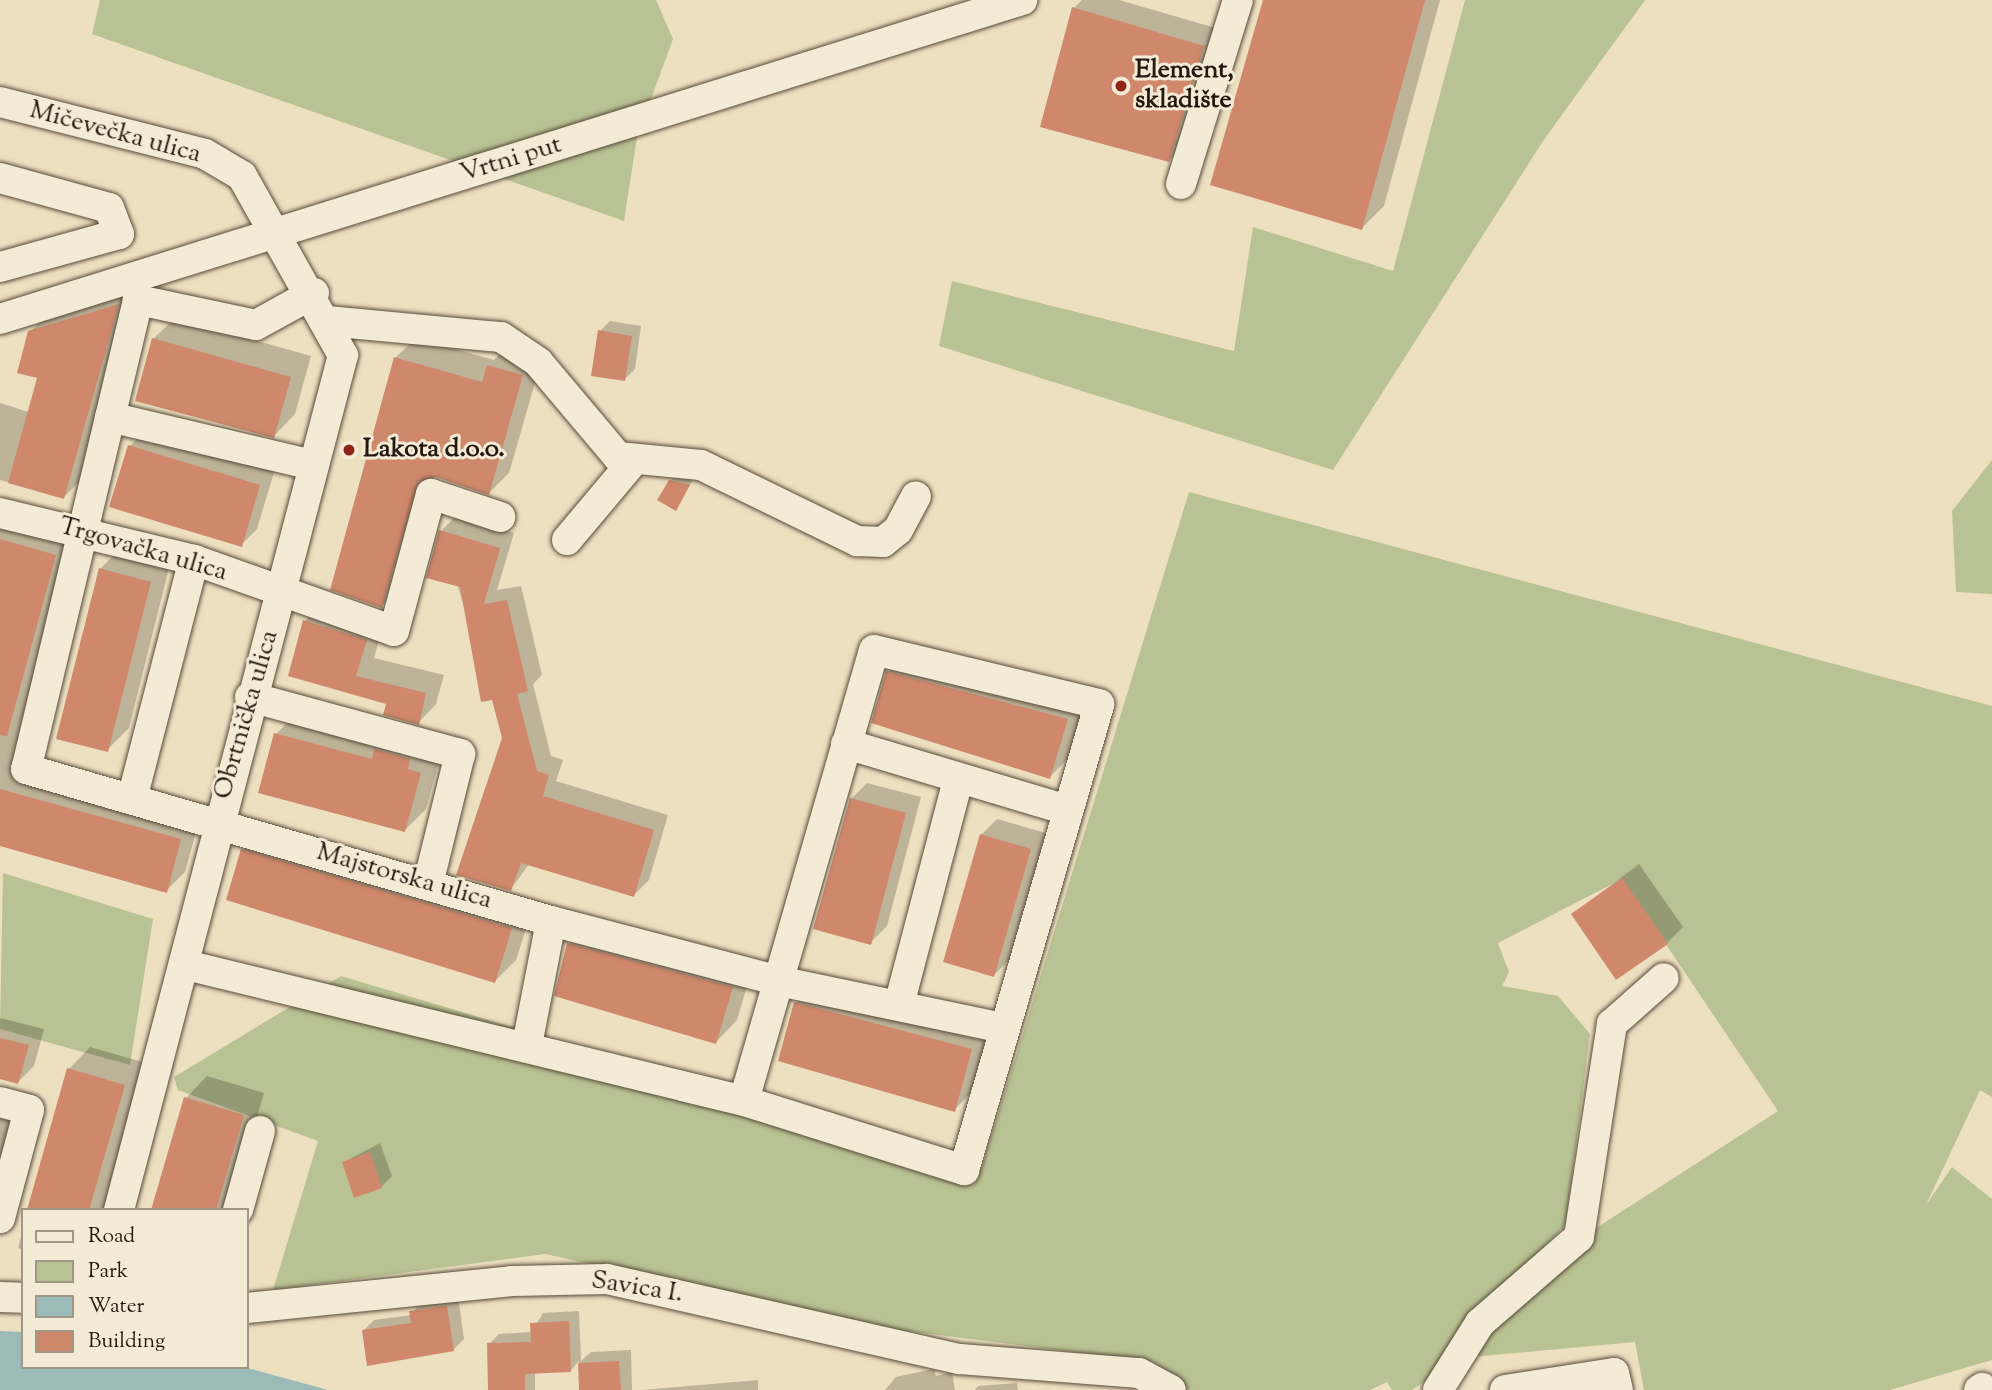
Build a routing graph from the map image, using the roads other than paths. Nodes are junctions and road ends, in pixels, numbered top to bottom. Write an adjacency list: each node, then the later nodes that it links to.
1 (1022, 0): 6 (street, Vrtni put)
2 (1238, 0): 5 (street)
3 (0, 102): 6 (street, Mičevečka ulica)
4 (0, 178): 7 (street)
5 (1181, 184)
6 (279, 232): 8 (street, Obrtnička ulica); 9 (street, Vrtni put)
7 (0, 267)
8 (314, 293): 10 (street, Obrtnička ulica); 11 (street)
9 (0, 319)
10 (327, 321): 12 (street); 13 (street, Obrtnička ulica)
11 (110, 417): 13 (street); 17 (street)
12 (635, 459): 14 (street); 18 (street)
13 (313, 465): 20 (street, Obrtnička ulica)
14 (916, 496)
15 (0, 513): 17 (street, Trgovačka ulica)
16 (500, 517): 20 (street, Trgovačka ulica)
17 (83, 530): 19 (street, Trgovačka ulica); 24 (street, Majstorska ulica)
18 (567, 540)
19 (194, 560): 20 (street, Trgovačka ulica); 24 (street)
20 (283, 596): 21 (street, Obrtnička ulica)
21 (250, 697): 26 (street, Obrtnička ulica); 27 (street)
22 (846, 744): 23 (street); 25 (street); 31 (street)
23 (958, 780): 25 (street); 32 (street)
24 (132, 799): 26 (street, Majstorska ulica)
25 (1068, 810): 33 (street)
26 (216, 823): 27 (street, Majstorska ulica); 29 (street, Obrtnička ulica)
27 (428, 884): 28 (street, Majstorska ulica)
28 (551, 921): 31 (street, Majstorska ulica); 34 (street)
29 (186, 965): 34 (street); 38 (street, Obrtnička ulica)
30 (1664, 978): 47 (street)
31 (783, 982): 32 (street, Majstorska ulica); 35 (street)
32 (899, 1005): 33 (street, Majstorska ulica)
33 (1003, 1028): 35 (street)
34 (527, 1045): 35 (street)
35 (744, 1101)
36 (0, 1102): 40 (street)
37 (260, 1131): 39 (street)
38 (119, 1208)
39 (239, 1208)
40 (0, 1218)
41 (0, 1297): 42 (street)
42 (21, 1298)
43 (248, 1308): 44 (street, Savica I.)
44 (1022, 1377): 45 (street, Savica I.)
45 (1089, 1380): 46 (street, Savica I.)
46 (1171, 1390)
47 (1438, 1390)
48 (1505, 1390): 49 (street)
49 (1618, 1390)

